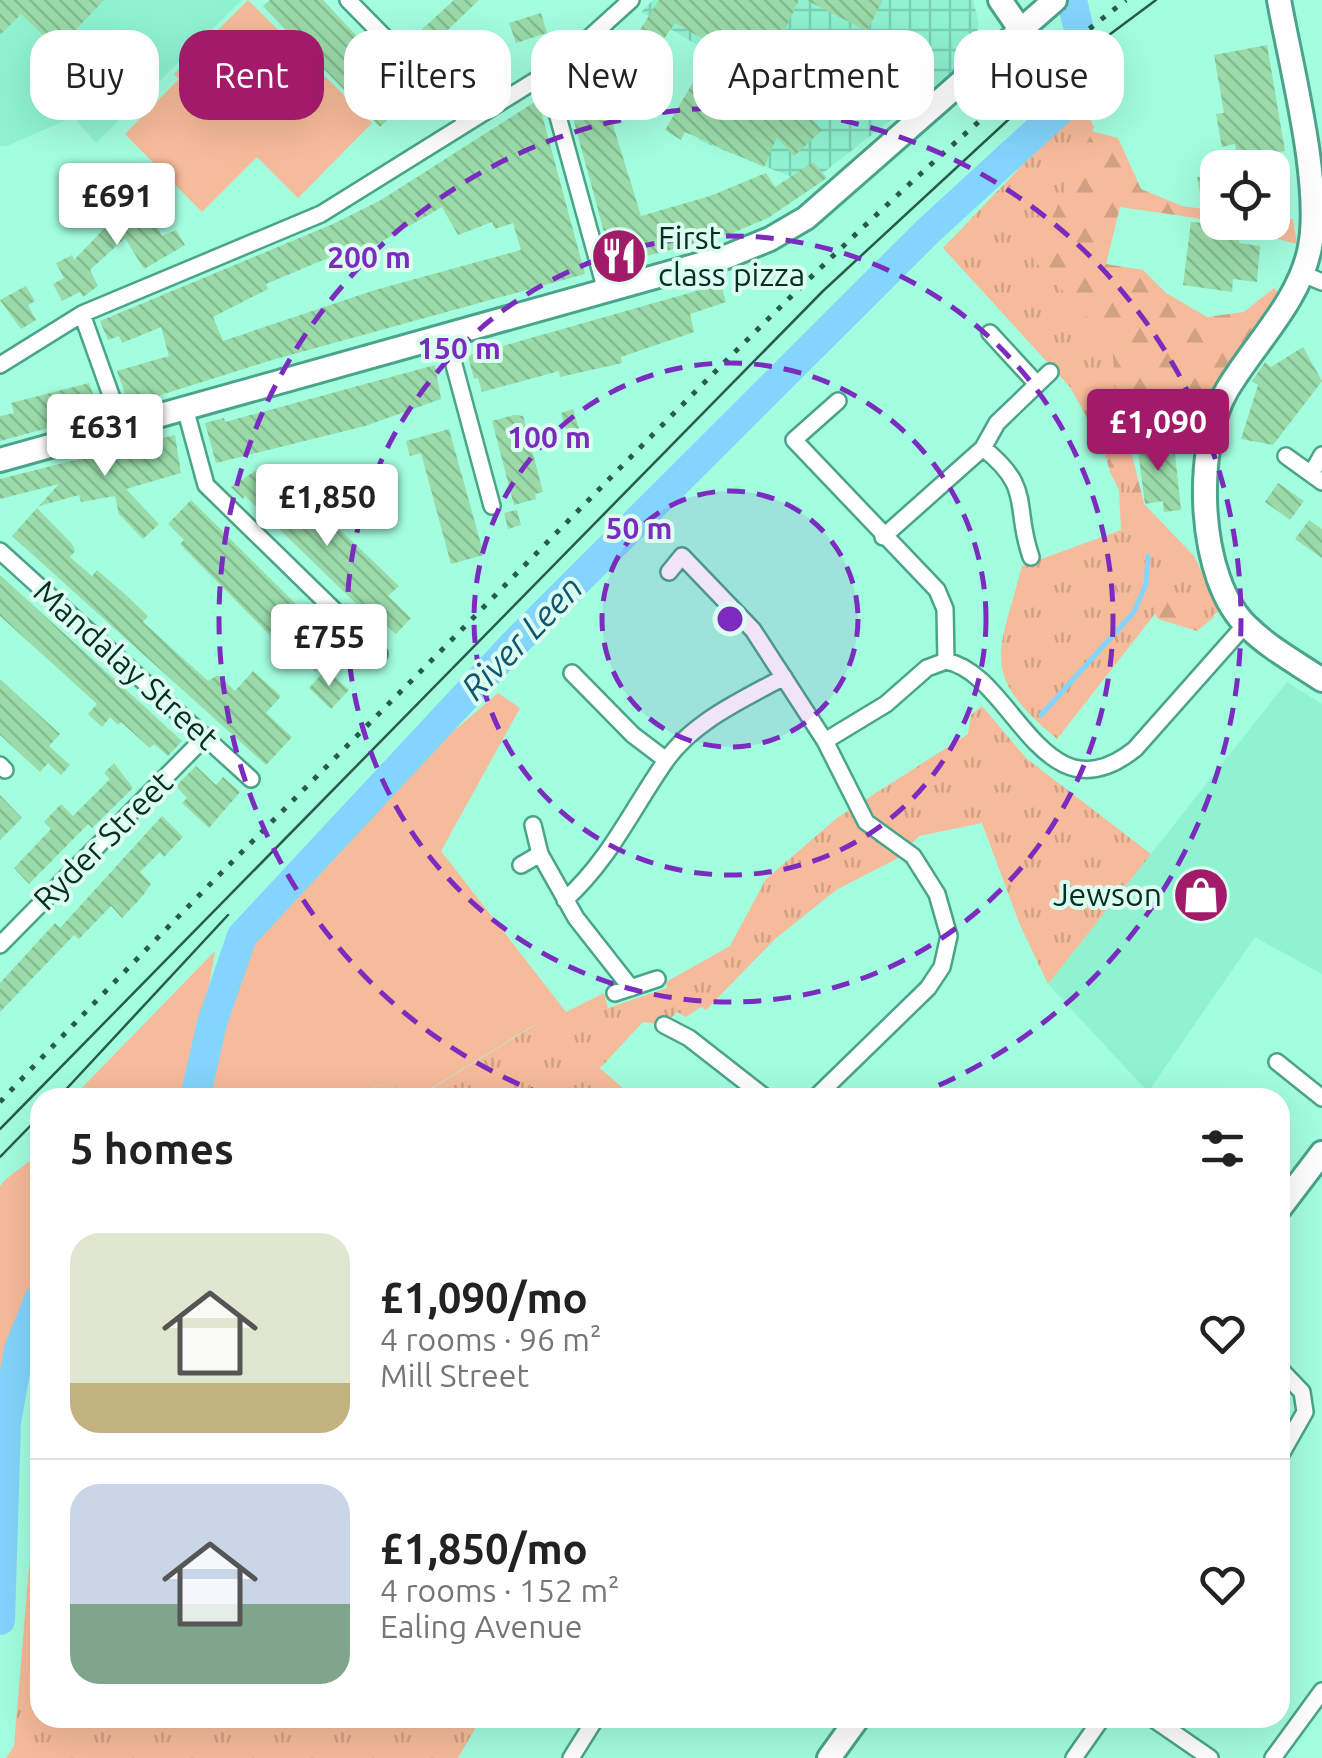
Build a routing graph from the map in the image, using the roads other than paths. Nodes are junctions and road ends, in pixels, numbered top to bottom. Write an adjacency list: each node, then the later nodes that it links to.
1 (348, 0): 10 (street)
2 (631, 0): 7 (street)
3 (1000, 0): 6 (main road)
4 (1055, 0): 6 (main road)
5 (1279, 0): 11 (main road)
6 (1020, 29): 13 (main road)
7 (596, 30)
8 (531, 83): 10 (street)
9 (559, 120): 13 (street)
10 (468, 122): 14 (street)
11 (1311, 125): 12 (main road)
12 (1312, 278): 33 (main road)
13 (606, 290): 16 (main road)
14 (82, 314): 17 (street); 22 (street)
15 (990, 333): 19 (street)
16 (446, 335): 21 (main road); 28 (street)
17 (0, 366)
18 (1050, 372): 19 (street)
19 (1036, 383): 23 (street)
20 (838, 401): 29 (street)
21 (185, 408): 22 (main road); 34 (street)
22 (122, 426): 26 (main road)
23 (983, 448): 29 (street); 31 (street)
24 (1322, 454): 27 (street)
25 (1286, 456): 27 (street)
26 (0, 460)
27 (1316, 478)
28 (492, 506)
29 (883, 537): 37 (street)
30 (0, 551): 41 (street, Mandalay Street)
31 (1031, 557)
32 (669, 572): 39 (street)
33 (1245, 625): 37 (street); 40 (main road)
34 (364, 639): 35 (street); 36 (street)
35 (350, 653)
36 (378, 654)
37 (946, 662): 42 (street)
38 (572, 673): 43 (street)
39 (784, 677): 42 (street); 43 (street)
40 (1322, 680)
41 (205, 738): 44 (street, Mandalay Street); 49 (street, Ryder Street)
42 (824, 742): 54 (street)
43 (666, 760): 48 (street)
44 (251, 779)
45 (533, 825): 46 (street)
46 (540, 854): 47 (street); 48 (street)
47 (521, 865)
48 (565, 900): 50 (street)
49 (0, 945)
50 (658, 978)
51 (664, 1025): 53 (street)
52 (1277, 1062): 55 (street)
53 (753, 1088)
54 (825, 1088)
55 (1322, 1098)
56 (1322, 1153): 57 (main road)
57 (1290, 1195)
58 (1290, 1379): 59 (street)
59 (1314, 1410): 60 (street)
60 (1290, 1442)
61 (1322, 1691): 70 (street)
62 (590, 1728): 66 (street)
63 (850, 1728): 67 (main road)
64 (1095, 1728): 68 (street)
65 (1166, 1728): 69 (street)
66 (571, 1758)
67 (828, 1758)
68 (1074, 1758)
69 (1210, 1758)
70 (1273, 1758)

